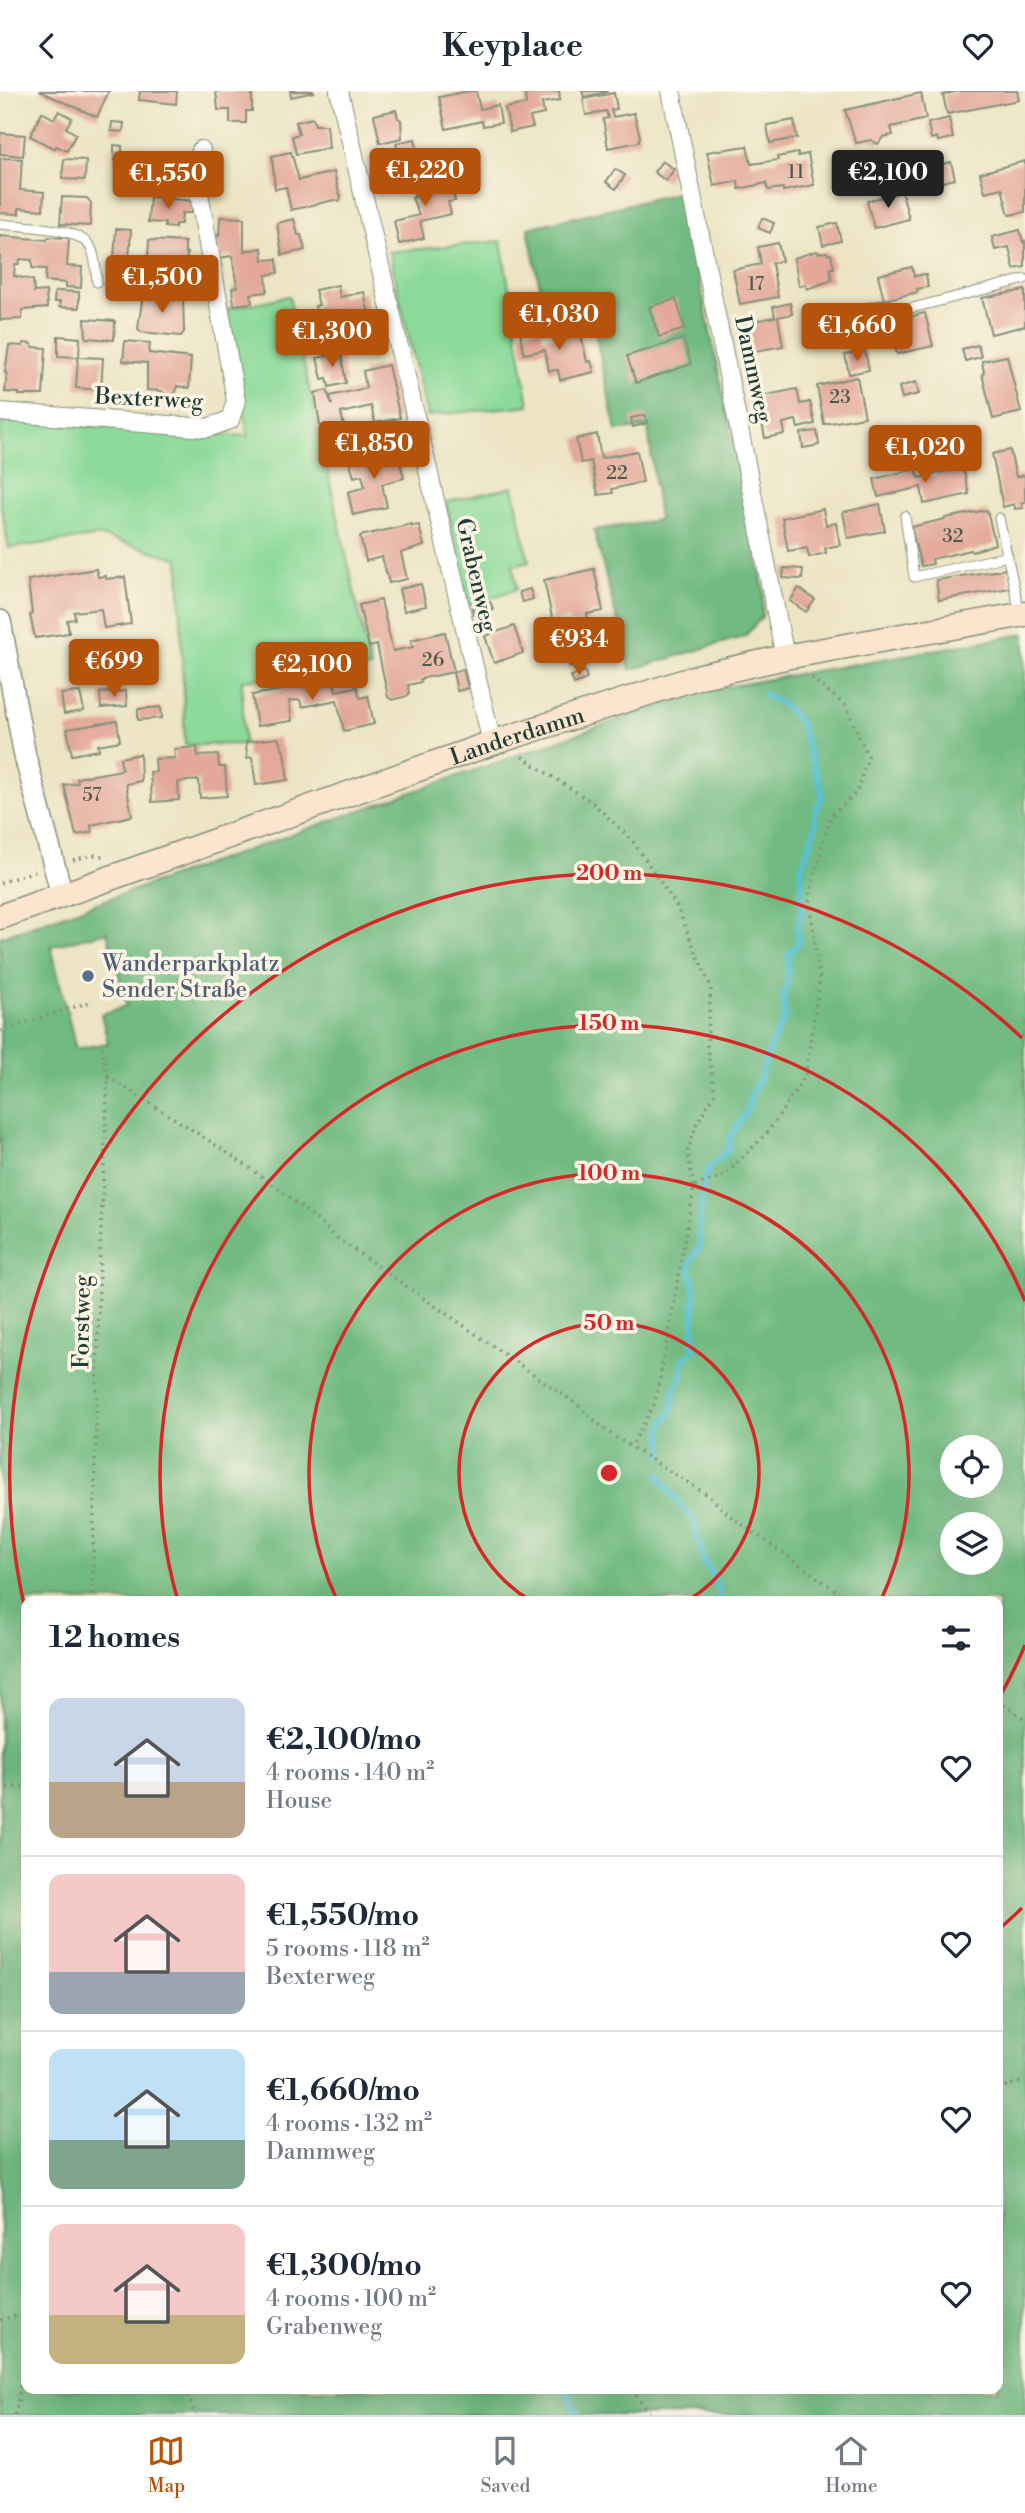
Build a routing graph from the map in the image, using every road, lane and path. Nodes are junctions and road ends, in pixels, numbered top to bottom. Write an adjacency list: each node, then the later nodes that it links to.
1 (340, 91): 15 (street, Grabenweg)
2 (671, 91): 14 (street, Dammweg)
3 (201, 150): 8 (street, Bexterweg)
4 (0, 224): 6 (lane)
5 (1025, 279): 7 (lane)
6 (97, 282)
7 (890, 314)
8 (0, 412)
9 (905, 516): 11 (lane)
10 (999, 518): 11 (lane)
11 (1008, 557): 12 (lane)
12 (1023, 615): 14 (main road, Landerdamm)
13 (0, 621): 18 (street)
14 (785, 657): 15 (main road, Landerdamm); 24 (path)
15 (492, 743): 18 (main road, Landerdamm); 24 (path)
16 (39, 870): 17 (path)
17 (0, 883)
18 (62, 895): 19 (main road, Landerdamm)
19 (0, 918)
20 (90, 1002): 21 (path)
21 (0, 1031)
22 (101, 1044): 23 (path, Forstweg)
23 (108, 1077): 25 (path); 26 (path, Forstweg)
24 (696, 1185): 25 (path)
25 (631, 1447): 27 (path)
26 (92, 1596)
27 (844, 1596)
28 (1003, 1704): 29 (path)
29 (1025, 1719)
30 (0, 1787): 31 (path)
31 (21, 1787)
32 (1025, 2081): 33 (path)
33 (1003, 2087)
34 (21, 2314): 35 (path)
35 (0, 2320)
36 (21, 2386): 39 (path)
37 (187, 2394): 40 (path)
38 (635, 2394): 41 (path)
39 (15, 2415)
40 (196, 2415)
41 (650, 2415)

